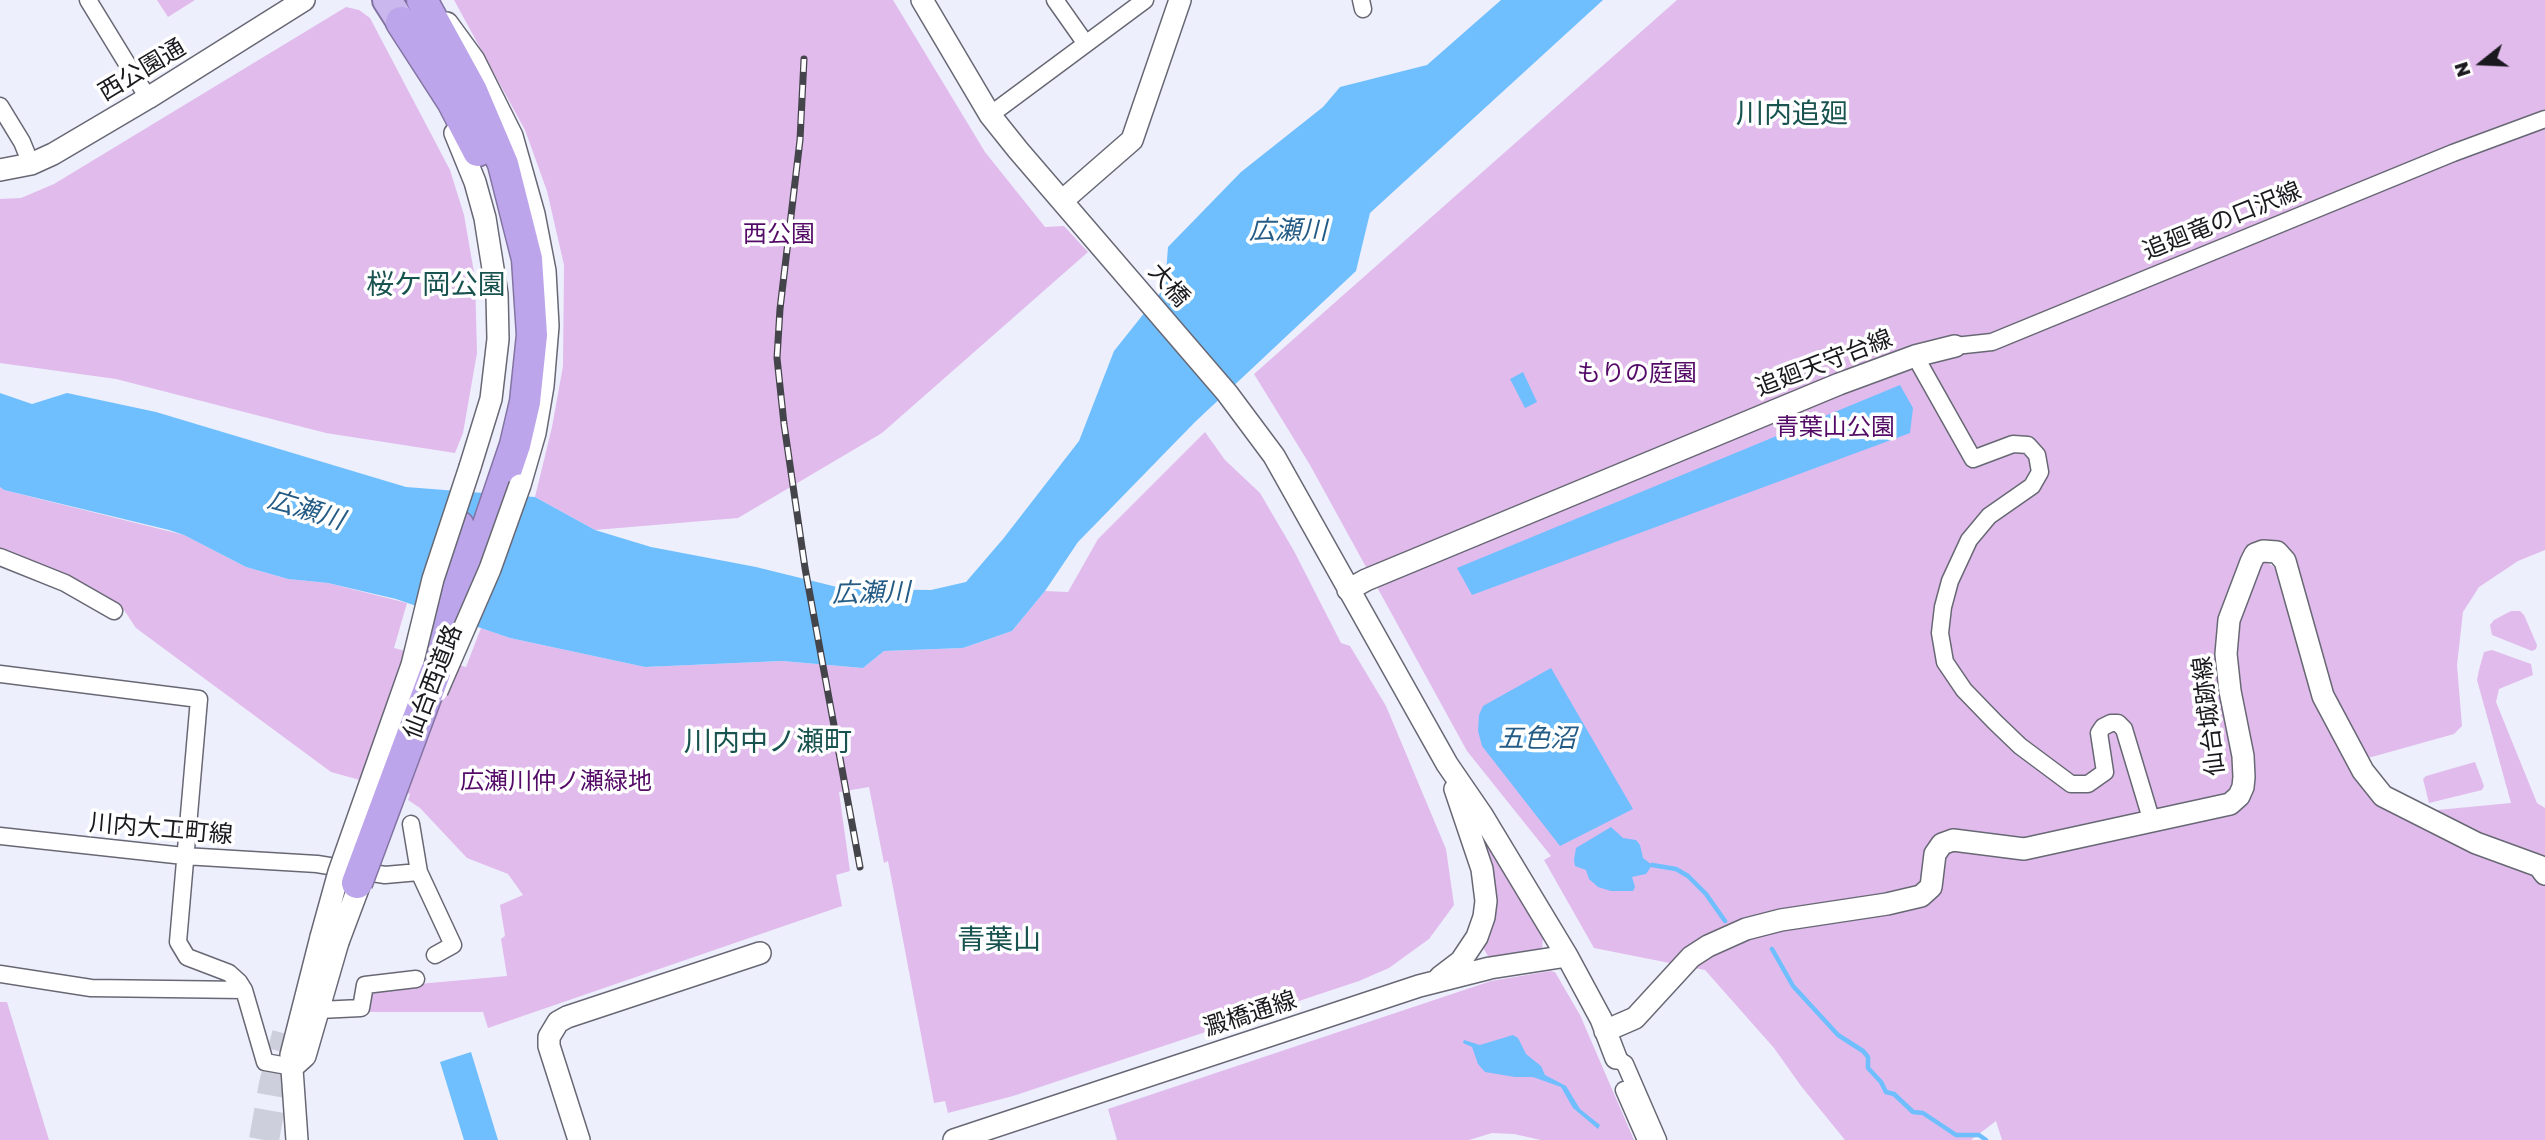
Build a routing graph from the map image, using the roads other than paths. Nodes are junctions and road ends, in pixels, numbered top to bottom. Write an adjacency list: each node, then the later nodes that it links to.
1 (88, 0): 10 (street)
2 (304, 0): 10 (street, 西公園通)
3 (425, 0): 19 (highway)
4 (923, 0): 12 (street, 大橋)
5 (1055, 0): 9 (street)
6 (1145, 0): 9 (street)
7 (1180, 0): 16 (street)
8 (394, 11): 19 (highway)
9 (1086, 44): 12 (street)
10 (148, 98): 14 (street, 西公園通)
11 (0, 106): 14 (street)
12 (990, 115): 16 (street, 大橋)
13 (2545, 120): 17 (street, 追廻竜の口沢線)
14 (31, 164): 15 (street, 西公園通)
15 (0, 170)
16 (1066, 206): 21 (street, 大橋)
17 (1955, 346): 18 (street, 追廻竜の口沢線)
18 (1915, 356): 21 (street, 追廻天守台線); 26 (street, 追廻天守台線)
19 (495, 476): 23 (highway, 仙台西道路); 23 (highway, 仙台西道路); 33 (street, bridge); 33 (street, bridge)
20 (0, 557): 22 (street)
21 (1348, 590): 25 (street, 大橋)
22 (114, 611)
23 (444, 622): 31 (highway, 仙台西道路, bridge)
24 (0, 674): 29 (street)
25 (1447, 764): 36 (street); 39 (street)
26 (2152, 822): 32 (street, 仙台城跡線); 42 (street, 仙台城跡線)
27 (411, 824): 30 (street)
28 (0, 836): 29 (street, 川内大工町線)
29 (184, 856): 31 (street, 川内大工町線); 40 (street)
30 (419, 872): 31 (street, 川内大工町線); 35 (street)
31 (339, 874)
32 (2545, 874)
33 (330, 939): 41 (street); 44 (street)
34 (760, 953): 46 (street)
35 (435, 955)
36 (1567, 957): 39 (street, 澱橋通線); 42 (street)
37 (0, 974): 40 (street)
38 (416, 979): 41 (street)
39 (1419, 986): 47 (street, 澱橋通線)
40 (244, 990): 44 (street)
41 (318, 1010): 44 (street)
42 (1605, 1031): 43 (street)
43 (1616, 1058): 48 (street); 49 (street)
44 (293, 1067): 45 (street)
45 (297, 1140)
46 (579, 1140)
47 (954, 1140)
48 (1646, 1140)
49 (1658, 1140)

